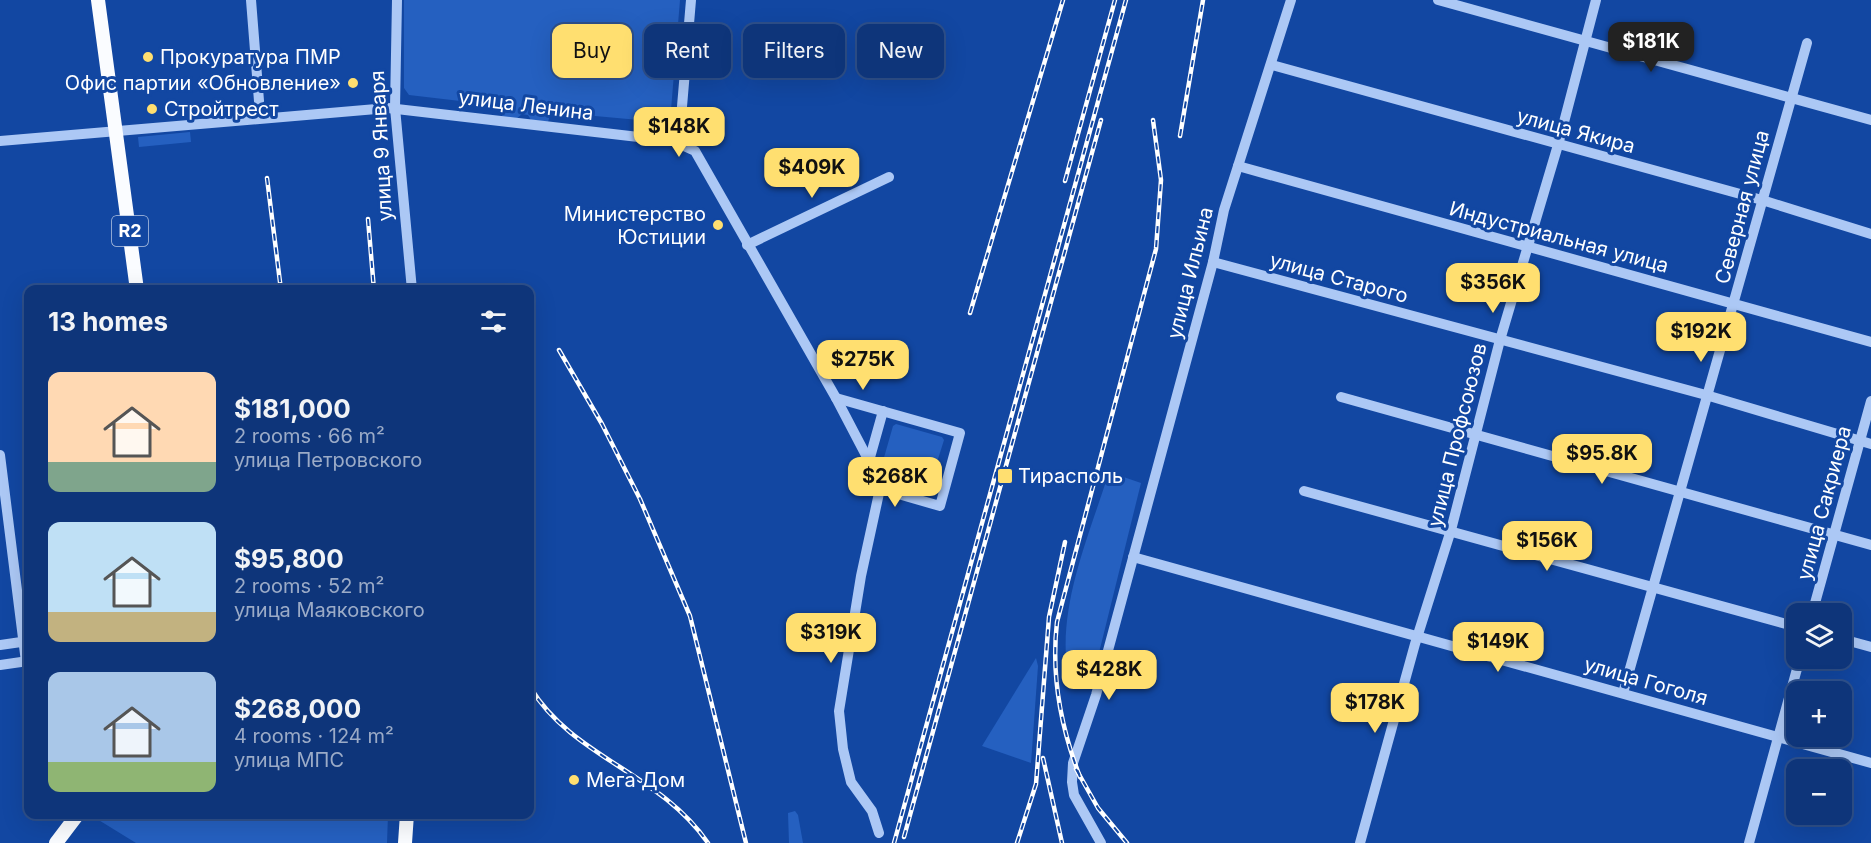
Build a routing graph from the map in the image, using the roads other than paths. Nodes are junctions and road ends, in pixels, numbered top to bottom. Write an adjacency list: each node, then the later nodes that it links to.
1 (98, 0): 15 (main road, R2)
2 (251, 0): 12 (street)
3 (398, 0): 13 (street, улица 9 Января)
4 (691, 0): 17 (street)
5 (1291, 0): 10 (street, улица Ильина)
6 (1438, 0): 8 (street)
7 (1596, 0): 8 (street, улица Профсоюзов)
8 (1586, 40): 11 (street); 18 (street, улица Профсоюзов)
9 (1807, 42): 11 (street, Северная улица)
10 (1272, 65): 18 (street, улица Якира); 19 (street, улица Ильина)
11 (1791, 97): 14 (street); 21 (street, Северная улица)
12 (259, 101)
13 (395, 108): 15 (street, улица Ленина); 17 (street, улица Ленина); 27 (street, улица 9 Января)
14 (1871, 120)
15 (117, 129): 16 (street, улица Ленина); 26 (main road, R2)
16 (0, 141)
17 (680, 142): 23 (street)
18 (1558, 145): 21 (street, улица Якира); 24 (street, улица Профсоюзов)
19 (1238, 166): 24 (street, Индустриальная улица); 25 (street, улица Ильина)
20 (889, 177): 23 (street)
21 (1762, 201): 22 (street, улица Якира); 28 (street, Северная улица)
22 (1871, 234)
23 (747, 245): 32 (street)
24 (1528, 247): 28 (street, Индустриальная улица); 29 (street, улица Профсоюзов)
25 (1213, 262): 29 (street, улица Старого); 46 (street, улица Ильина)
26 (136, 285)
27 (412, 285)
28 (1734, 303): 30 (street, Индустриальная улица); 31 (street, Северная улица)
29 (1500, 340): 31 (street, улица Старого); 36 (street, улица Профсоюзов)
30 (1871, 342)
31 (1706, 395): 37 (street, улица Старого); 42 (street, Северная улица)
32 (836, 398): 35 (street); 39 (street)
33 (1341, 398): 36 (street)
34 (1871, 401): 37 (street, улица Сакриера)
35 (883, 411): 39 (street); 40 (street)
36 (1477, 436): 42 (street); 43 (street, улица Профсоюзов)
37 (1865, 443): 44 (street, улица Сакриера)
38 (0, 454): 50 (street)
39 (870, 461): 40 (street)
40 (881, 489): 64 (street)
41 (1304, 491): 43 (street)
42 (1680, 491): 44 (street); 47 (street, Северная улица)
43 (1451, 530): 47 (street); 51 (street, улица Профсоюзов)
44 (1834, 535): 45 (street); 48 (street, улица Сакриера)
45 (1871, 545)
46 (1133, 557): 51 (street, улица Гоголя); 67 (street, улица Ильина)
47 (1653, 587): 49 (street); 59 (street, Северная улица)
48 (1815, 603)
49 (1786, 624)
50 (24, 628)
51 (1419, 636): 59 (street, улица Гоголя); 68 (street, улица Профсоюзов)
52 (24, 642): 54 (street)
53 (1852, 642): 55 (street)
54 (0, 645)
55 (1871, 647)
56 (24, 662): 57 (street)
57 (0, 665)
58 (1797, 669): 60 (street)
59 (1623, 693): 60 (street, улица Гоголя)
60 (1778, 737): 61 (street, улица Гоголя); 69 (street)
61 (1871, 763)
62 (74, 819): 65 (main road)
63 (407, 819): 66 (main road)
64 (879, 833)
65 (56, 843)
66 (405, 843)
67 (1101, 843)
68 (1360, 843)
69 (1749, 843)

